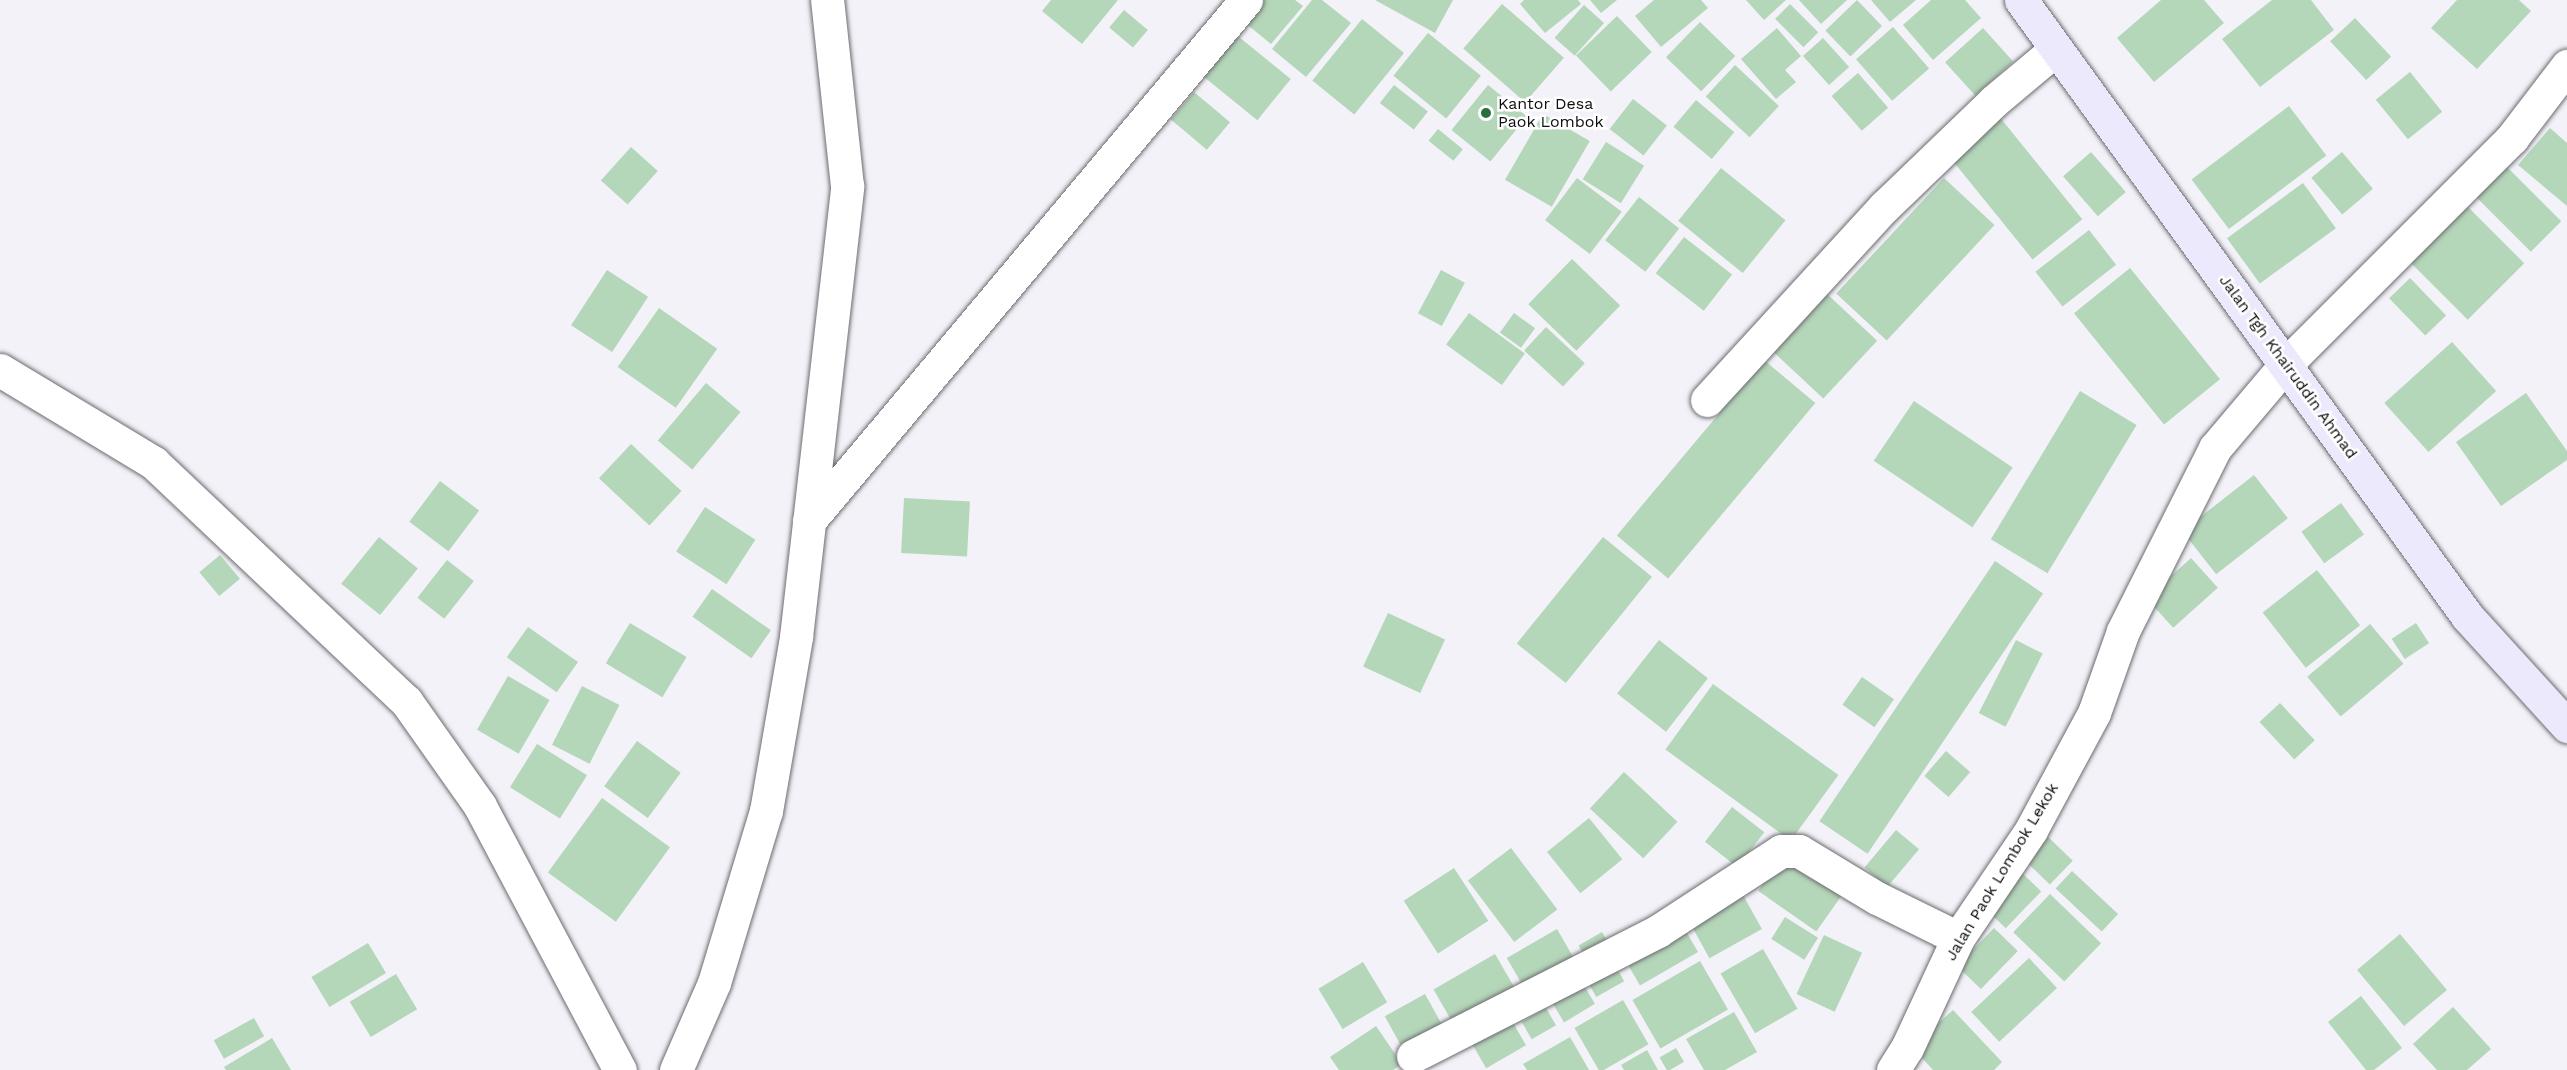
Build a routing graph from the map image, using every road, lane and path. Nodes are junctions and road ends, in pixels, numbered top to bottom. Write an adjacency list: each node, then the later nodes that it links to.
1 (827, 0): 9 (street)
2 (1246, 0): 9 (street)
3 (2021, 0): 4 (street, Jalan Tgh Khairuddin Ahmad)
4 (2055, 50): 6 (street, Jalan Tgh Khairuddin Ahmad); 8 (street)
5 (2567, 66): 6 (street, Jalan Paok Lombok Lekok)
6 (2286, 364): 10 (street, Jalan Tgh Khairuddin Ahmad); 11 (street, Jalan Paok Lombok Lekok)
7 (0, 370): 13 (street)
8 (1707, 400)
9 (809, 521): 14 (street)
10 (2567, 726)
11 (1958, 938): 12 (street); 15 (street, Jalan Paok Lombok Lekok)
12 (1413, 1056)
13 (620, 1070)
14 (676, 1070)
15 (1893, 1070)

